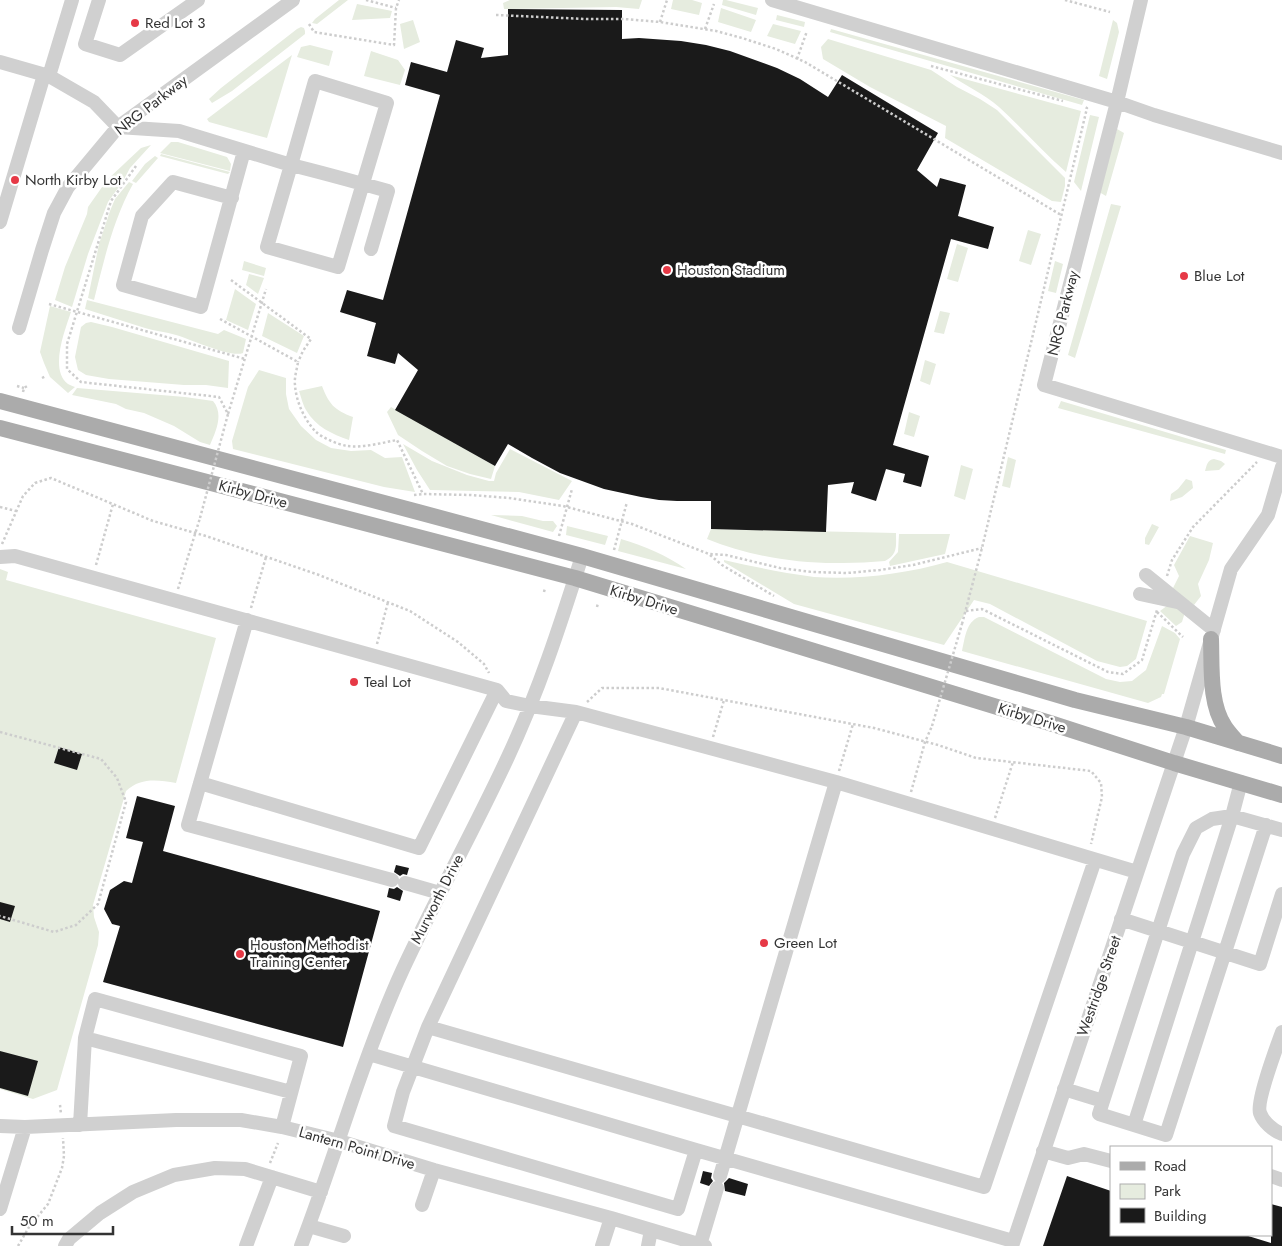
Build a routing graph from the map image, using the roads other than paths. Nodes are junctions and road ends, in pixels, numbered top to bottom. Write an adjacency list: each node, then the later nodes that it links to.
1 (72, 0): 8 (street)
2 (99, 0): 3 (street)
3 (198, 0)
4 (293, 0): 10 (street, NRG Parkway)
5 (772, 0): 9 (street)
6 (1141, 0): 9 (street, NRG Parkway)
7 (0, 62): 8 (street)
8 (46, 75): 10 (street); 16 (street)
9 (1117, 102): 12 (street); 21 (street, NRG Parkway)
10 (118, 127): 11 (street); 18 (street, NRG Parkway)
11 (244, 151): 13 (street); 15 (street)
12 (1282, 153)
13 (292, 165): 14 (street); 14 (street); 14 (street)
14 (363, 184): 17 (street)
15 (232, 198): 15 (street)
16 (0, 222)
17 (371, 249)
18 (19, 328)
19 (0, 402): 23 (main road, Kirby Drive)
20 (0, 428): 24 (main road, Kirby Drive)
21 (1282, 457)
22 (1282, 467): 33 (street, Westridge Street)
23 (288, 477): 24 (main road); 25 (main road, Kirby Drive)
24 (281, 502): 28 (main road, Kirby Drive)
25 (582, 556): 28 (street, Murworth Drive); 32 (main road, Kirby Drive)
26 (0, 557): 31 (street)
27 (1146, 575): 30 (street)
28 (575, 578): 34 (main road, Kirby Drive); 36 (street, Murworth Drive)
29 (1140, 594): 30 (street)
30 (1180, 603): 33 (street)
31 (248, 620): 35 (street); 44 (street)
32 (842, 633): 34 (main road); 38 (main road, Kirby Drive)
33 (1213, 634): 38 (street, Westridge Street); 39 (main road)
34 (834, 658): 41 (main road, Kirby Drive)
35 (497, 690): 36 (street); 44 (street)
36 (530, 706): 37 (street); 51 (street, Murworth Drive)
37 (576, 712): 42 (street); 57 (street)
38 (1186, 726): 39 (main road, Kirby Drive); 41 (street, Westridge Street)
39 (1238, 742): 40 (main road, Kirby Drive)
40 (1282, 756)
41 (1174, 762): 43 (main road, Kirby Drive); 50 (street, Westridge Street)
42 (836, 782): 49 (street); 65 (street)
43 (1240, 782): 45 (main road, Kirby Drive); 46 (street)
44 (200, 783): 51 (street)
45 (1282, 794)
46 (1232, 816): 47 (street); 54 (street); 55 (street)
47 (1266, 826): 48 (street); 56 (street)
48 (1282, 830)
49 (1091, 858): 50 (street); 65 (street)
50 (1137, 872): 53 (street, Westridge Street)
51 (440, 893): 60 (street, Murworth Drive)
52 (1282, 894): 56 (street)
53 (1121, 919): 54 (street); 62 (street, Westridge Street)
54 (1158, 931): 55 (street); 64 (street)
55 (1192, 942): 56 (street); 66 (street)
56 (1225, 952): 66 (street)
57 (428, 1027): 61 (street); 65 (street)
58 (1282, 1032): 71 (street)
59 (85, 1038): 63 (street); 63 (street); 67 (street)
60 (368, 1054): 61 (street); 72 (street, Murworth Drive)
61 (412, 1067): 73 (street); 73 (street)
62 (1064, 1088): 64 (street); 74 (street, Westridge Street)
63 (291, 1092): 69 (street)
64 (1104, 1101): 66 (street)
65 (738, 1116): 75 (street)
66 (1134, 1124)
67 (80, 1125): 69 (street, Lantern Point Drive); 70 (street, Lantern Point Drive)
68 (0, 1126): 70 (street, Lantern Point Drive)
69 (282, 1126): 72 (street, Lantern Point Drive)
70 (24, 1127): 80 (street)
71 (1282, 1134)
72 (338, 1142): 77 (street, Lantern Point Drive); 79 (street, Murworth Drive)
73 (696, 1150): 75 (street)
74 (1043, 1151): 76 (street); 86 (street, Westridge Street)
75 (726, 1159): 86 (street); 87 (street)
76 (1110, 1161)
77 (434, 1170): 81 (street); 82 (street, Lantern Point Drive)
78 (269, 1176): 79 (street); 88 (street); 89 (street)
79 (321, 1192): 83 (street, Murworth Drive)
80 (1, 1203)
81 (422, 1205)
82 (612, 1218): 84 (street, Lantern Point Drive); 91 (street)
83 (309, 1226): 85 (street); 90 (street, Murworth Drive)
84 (651, 1230): 87 (street, Lantern Point Drive); 92 (street)
85 (344, 1236)
86 (1012, 1243)
87 (702, 1245)
88 (65, 1246)
89 (246, 1246)
90 (301, 1246)
91 (602, 1246)
92 (648, 1246)

